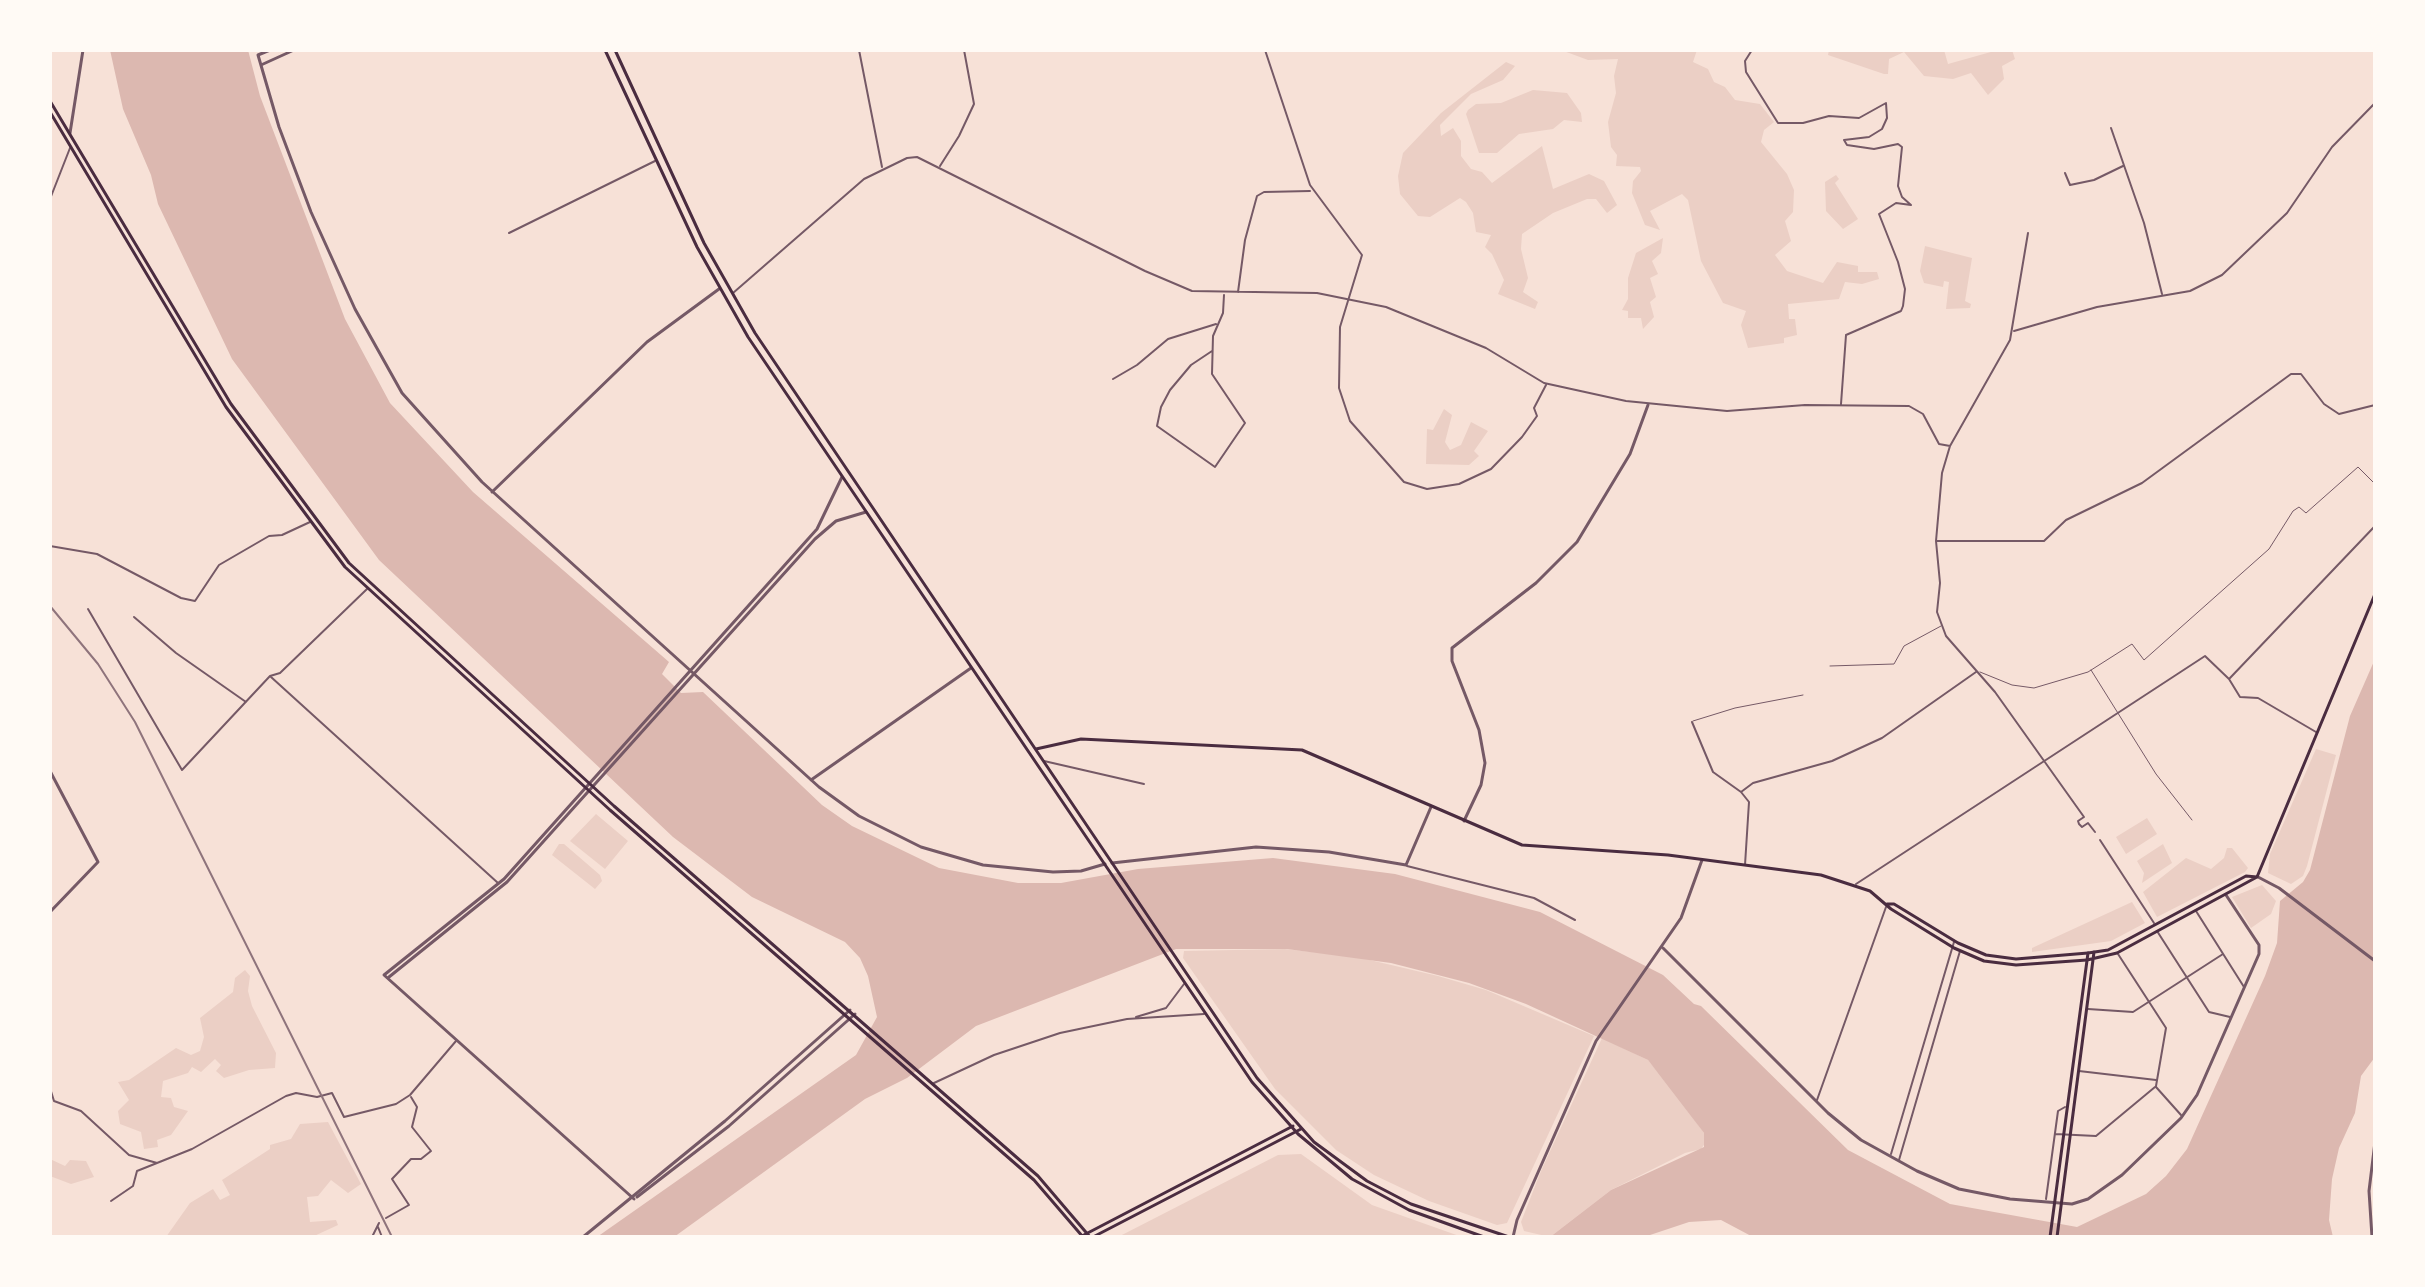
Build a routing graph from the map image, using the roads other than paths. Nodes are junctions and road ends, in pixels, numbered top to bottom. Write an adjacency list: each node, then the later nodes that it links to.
1 (83, 50): 15 (street)
2 (270, 50): 10 (street)
3 (294, 50): 10 (street)
4 (605, 50): 17 (main road)
5 (615, 50): 28 (main road)
6 (859, 50): 20 (street)
7 (964, 50): 19 (street)
8 (1265, 50): 22 (street)
9 (1752, 50): 38 (street)
10 (261, 65): 43 (street)
11 (50, 101): 15 (main road)
12 (2375, 103): 30 (street)
13 (50, 112): 16 (main road)
14 (2111, 128): 18 (street)
15 (70, 135): 72 (main road)
16 (70, 147): 23 (street); 45 (main road)
17 (656, 161): 24 (street); 26 (main road)
18 (2124, 166): 21 (street); 30 (street)
19 (939, 167): 20 (street); 29 (street)
20 (883, 168): 28 (street)
21 (2065, 173)
22 (1312, 190): 27 (street); 31 (street)
23 (50, 199)
24 (509, 233)
25 (2028, 233): 33 (street)
26 (719, 289): 41 (main road); 43 (street)
27 (1238, 293): 29 (street); 31 (street)
28 (732, 294): 66 (main road)
29 (1224, 294): 32 (street)
30 (2162, 295): 33 (street)
31 (1350, 299): 36 (street); 36 (street)
32 (1217, 323): 34 (street); 35 (street)
33 (2013, 332): 40 (street)
34 (1212, 351): 34 (street)
35 (1113, 379)
36 (1546, 384): 37 (street)
37 (1648, 405): 38 (street); 76 (street)
38 (1840, 405): 40 (street)
39 (2375, 405): 47 (street)
40 (1950, 446): 47 (street)
41 (842, 477): 44 (main road); 57 (street)
42 (2375, 484): 56 (lane)
43 (492, 492): 57 (street)
44 (866, 512): 55 (main road); 57 (street)
45 (310, 522): 48 (street); 49 (main road)
46 (2375, 526): 60 (street)
47 (1936, 541): 53 (street)
48 (50, 546)
49 (367, 588): 59 (street); 72 (main road)
50 (2375, 594): 65 (main road)
51 (88, 609): 62 (street)
52 (134, 617): 62 (street)
53 (1941, 626): 54 (lane); 58 (street)
54 (1830, 666)
55 (971, 668): 70 (street); 80 (main road)
56 (2091, 670): 58 (lane); 63 (lane)
57 (692, 671): 70 (street); 72 (street)
58 (1977, 671): 68 (street); 73 (street)
59 (270, 676): 62 (street); 85 (street)
60 (2229, 679): 63 (street); 65 (street)
61 (1803, 695): 64 (lane)
62 (247, 703)
63 (2117, 713): 68 (street); 75 (lane)
64 (1692, 722): 73 (street)
65 (2317, 733): 84 (main road)
66 (1036, 749): 67 (main road); 74 (main road)
67 (1044, 761): 71 (street); 81 (main road)
68 (2043, 761): 77 (street); 86 (street)
69 (50, 771): 90 (street)
70 (811, 780): 80 (street)
71 (1144, 784)
72 (589, 787): 85 (street); 106 (street); 112 (main road)
73 (1741, 792): 83 (street)
74 (1431, 807): 76 (main road); 82 (street)
75 (2192, 820)
76 (1464, 821): 79 (main road)
77 (2095, 832)
78 (2100, 840): 92 (street)
79 (1702, 860): 83 (main road); 97 (street)
80 (1105, 864): 108 (main road)
81 (1113, 865): 82 (street); 128 (main road)
82 (1406, 865): 91 (street)
83 (1745, 867): 86 (main road)
84 (2257, 877): 87 (main road); 92 (main road); 105 (street)
85 (499, 883): 106 (street)
86 (1856, 884): 88 (main road)
87 (2225, 894): 89 (main road); 109 (street)
88 (1887, 904): 94 (main road); 96 (main road); 125 (street)
89 (2196, 910): 93 (main road); 102 (street)
90 (50, 912)
91 (1575, 920)
92 (2155, 925): 99 (main road)
93 (2157, 931): 101 (main road); 107 (street)
94 (1954, 941): 95 (main road); 96 (street)
95 (1962, 945): 98 (street); 100 (main road)
96 (1952, 947): 98 (main road); 134 (street)
97 (1662, 950): 125 (street); 146 (street)
98 (1960, 952): 104 (main road); 135 (street)
99 (2094, 952): 100 (main road); 103 (main road)
100 (2088, 953): 104 (main road)
101 (2117, 953): 103 (main road); 110 (street)
102 (2223, 954): 107 (street); 109 (street)
103 (2093, 959): 104 (main road); 111 (main road)
104 (2087, 960): 126 (main road)
105 (2375, 961)
106 (386, 977): 117 (street)
107 (2187, 978): 110 (street); 115 (street)
108 (1185, 983): 113 (main road); 116 (street)
109 (2244, 988): 115 (street)
110 (2150, 1003): 111 (street); 120 (street)
111 (2087, 1009): 118 (main road)
112 (848, 1012): 114 (main road); 137 (street)
113 (1205, 1014): 116 (street); 129 (main road)
114 (853, 1016): 119 (main road); 137 (street)
115 (2231, 1018): 127 (street)
116 (1127, 1019): 121 (street)
117 (456, 1040): 124 (street); 137 (street)
118 (2078, 1070): 120 (street); 148 (main road)
119 (921, 1077): 121 (main road); 141 (main road)
120 (2156, 1080): 122 (street)
121 (933, 1084): 141 (main road)
122 (2156, 1086): 127 (street); 132 (street)
123 (50, 1088): 136 (street)
124 (410, 1095): 136 (street); 140 (street)
125 (1817, 1102): 134 (street)
126 (2067, 1106): 132 (street); 147 (main road)
127 (2182, 1116): 139 (street)
128 (1297, 1125): 129 (main road); 130 (main road)
129 (1291, 1127): 131 (main road); 141 (main road)
130 (1301, 1129): 131 (main road); 146 (main road)
131 (1296, 1132): 141 (main road); 145 (main road)
132 (2055, 1134): 139 (street)
133 (2375, 1142): 149 (street)
134 (1890, 1156): 135 (street)
135 (1898, 1161): 139 (street)
136 (162, 1163): 138 (street)
137 (634, 1199): 144 (street)
138 (111, 1201)
139 (2046, 1201)
140 (386, 1218)
141 (1086, 1236)
142 (372, 1237): 143 (street)
143 (382, 1237)
144 (583, 1237)
145 (1484, 1237)
146 (1511, 1237)
147 (2050, 1237)
148 (2057, 1237)
149 (2372, 1237)

